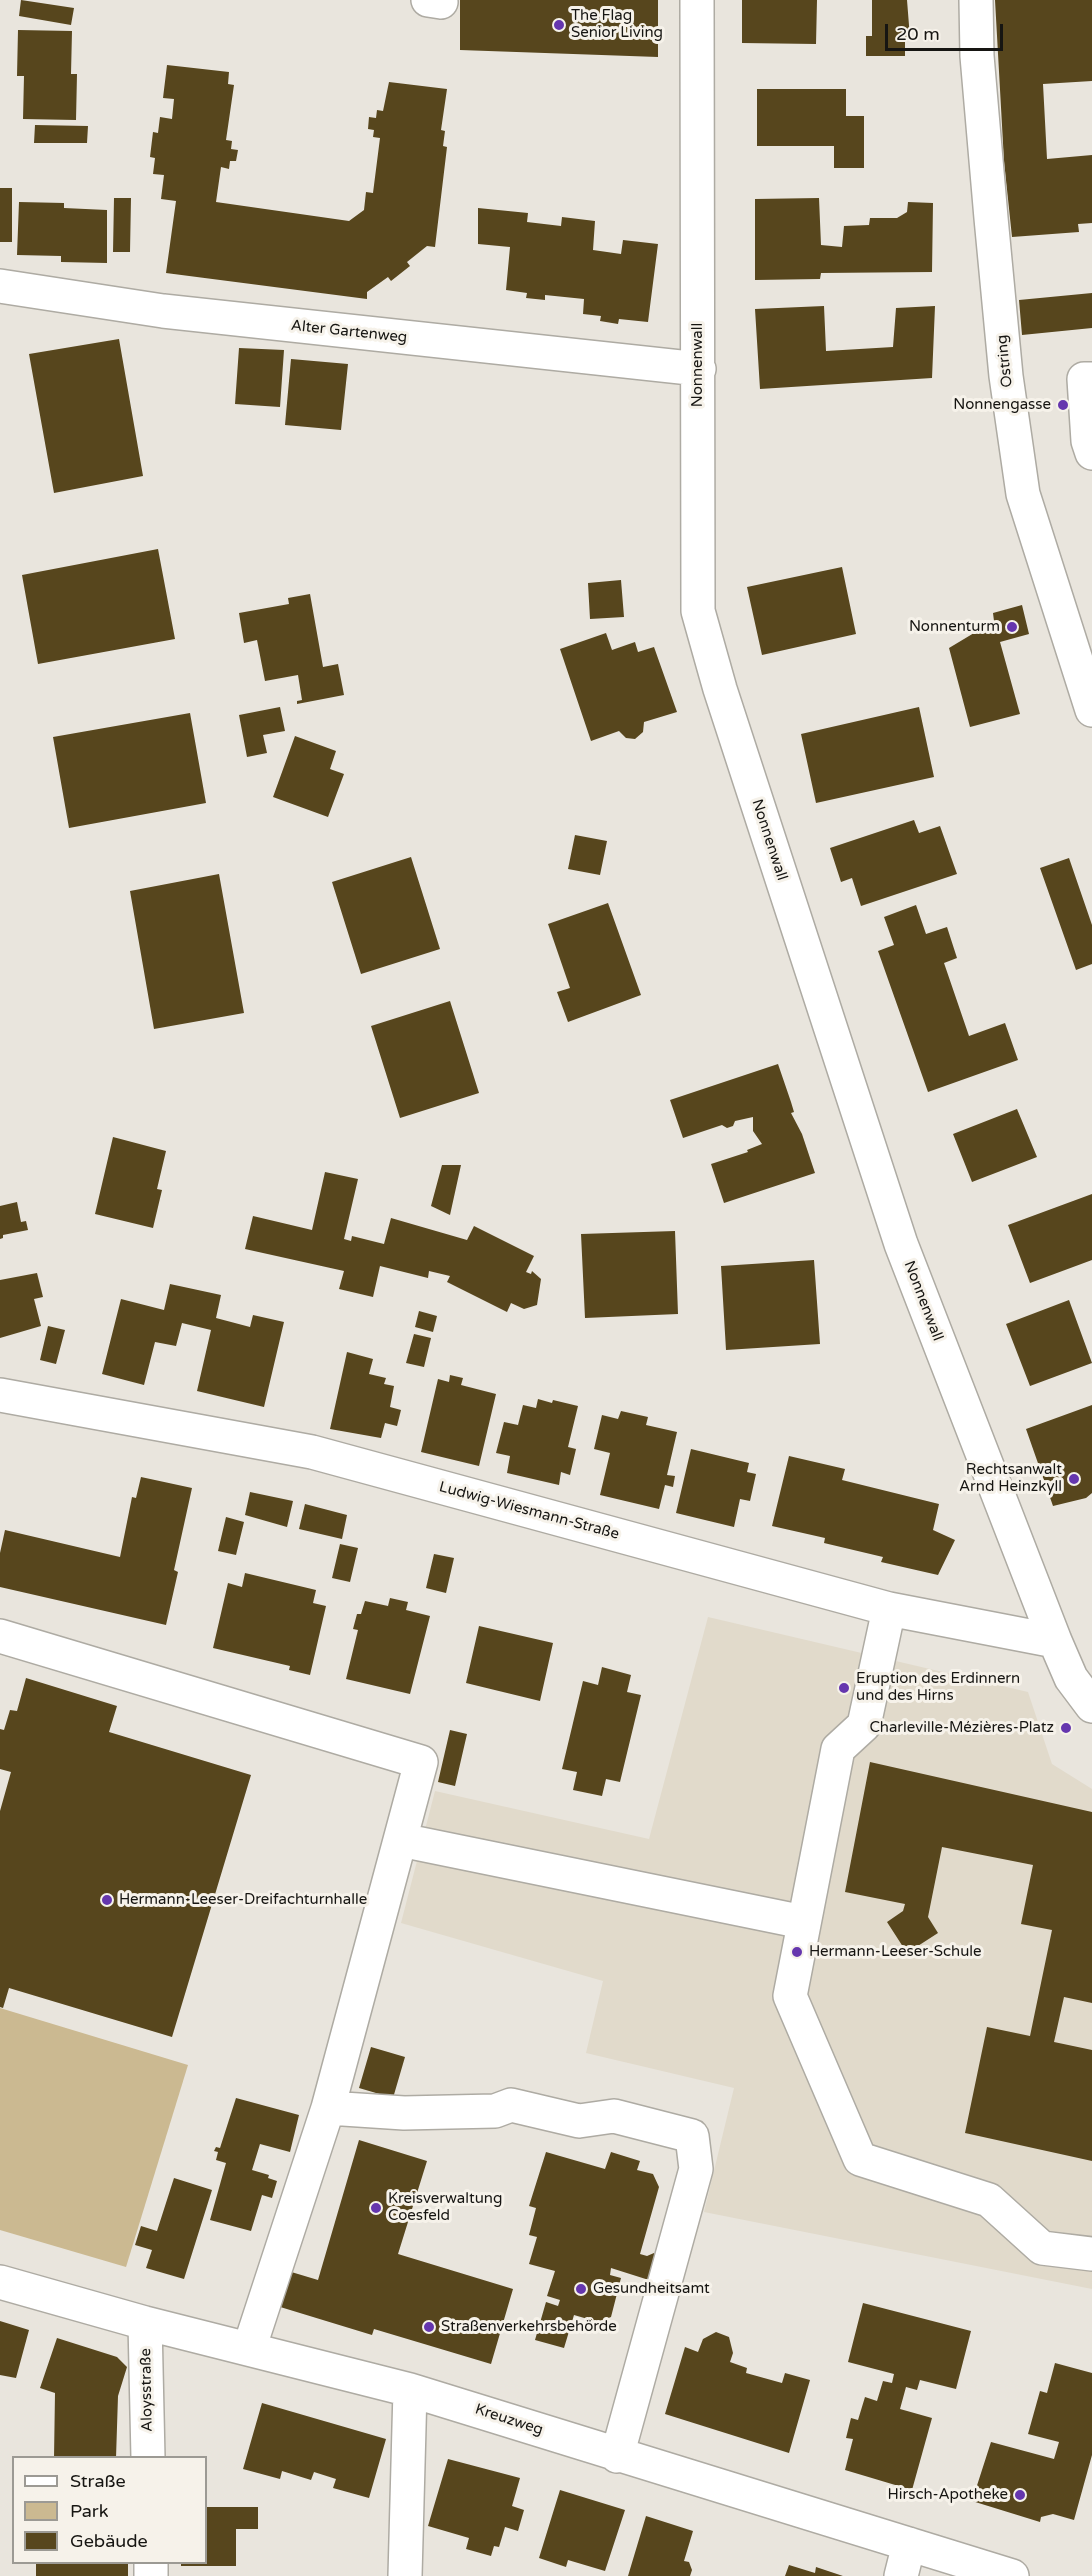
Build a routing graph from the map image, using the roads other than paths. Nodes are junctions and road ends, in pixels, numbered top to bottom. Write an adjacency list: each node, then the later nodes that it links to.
1 (697, 0): 4 (street, Nonnenwall)
2 (976, 0): 7 (street, Ostring)
3 (0, 286): 4 (street, Alter Gartenweg)
4 (699, 369): 12 (street, Nonnenwall)
5 (1092, 379): 6 (street)
6 (1092, 453)
7 (1081, 637): 8 (street, Ostring)
8 (1092, 711)
9 (0, 1395): 10 (street, Ludwig-Wiesmann-Straße)
10 (889, 1609): 12 (street, Ludwig-Wiesmann-Straße); 15 (street)
11 (0, 1636): 14 (street)
12 (1055, 1641): 13 (street)
13 (1092, 1706)
14 (401, 1840): 15 (street); 16 (street)
15 (803, 1923): 17 (street)
16 (328, 2108): 20 (street); 23 (street)
17 (1092, 2254)
18 (0, 2282): 19 (street, Kreuzweg)
19 (145, 2323): 20 (street, Kreuzweg); 22 (street, Aloysstraße)
20 (249, 2349): 21 (street, Kreuzweg)
21 (410, 2390): 23 (street, Kreuzweg); 25 (street)
22 (148, 2456)
23 (617, 2456): 24 (street, Kreuzweg)
24 (909, 2544): 26 (street); 27 (street, Kreuzweg)
25 (405, 2576)
26 (901, 2576)
27 (1012, 2576)

